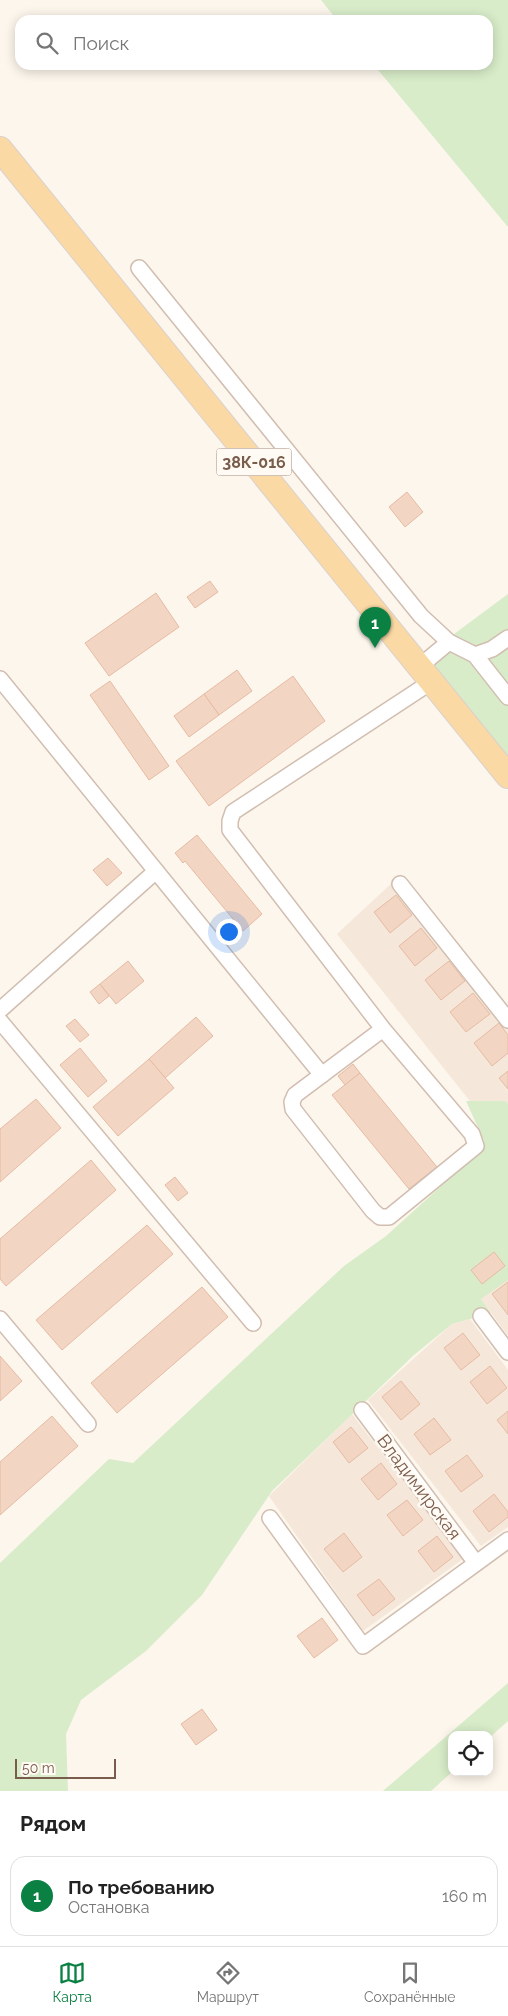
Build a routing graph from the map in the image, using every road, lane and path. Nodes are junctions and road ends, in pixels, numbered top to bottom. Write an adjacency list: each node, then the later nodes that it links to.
1 (0, 149): 6 (main road, 38К-016)
2 (140, 268): 4 (street)
3 (508, 638): 5 (street)
4 (449, 642): 5 (street); 6 (street)
5 (475, 655): 8 (street)
6 (425, 675): 9 (main road, 38К-016); 15 (street)
7 (0, 679): 10 (street)
8 (508, 697)
9 (508, 776)
10 (156, 871): 12 (street); 16 (street)
11 (400, 884): 14 (street)
12 (0, 1010)
13 (0, 1020): 19 (street)
14 (508, 1020)
15 (384, 1029): 16 (street); 16 (street)
16 (322, 1076)
17 (481, 1316): 20 (street)
18 (0, 1320): 22 (street)
19 (253, 1323)
20 (508, 1352)
21 (362, 1410): 25 (street, Владимирская)
22 (88, 1424)
23 (270, 1518): 25 (street)
24 (508, 1540): 25 (street)
25 (476, 1563)

